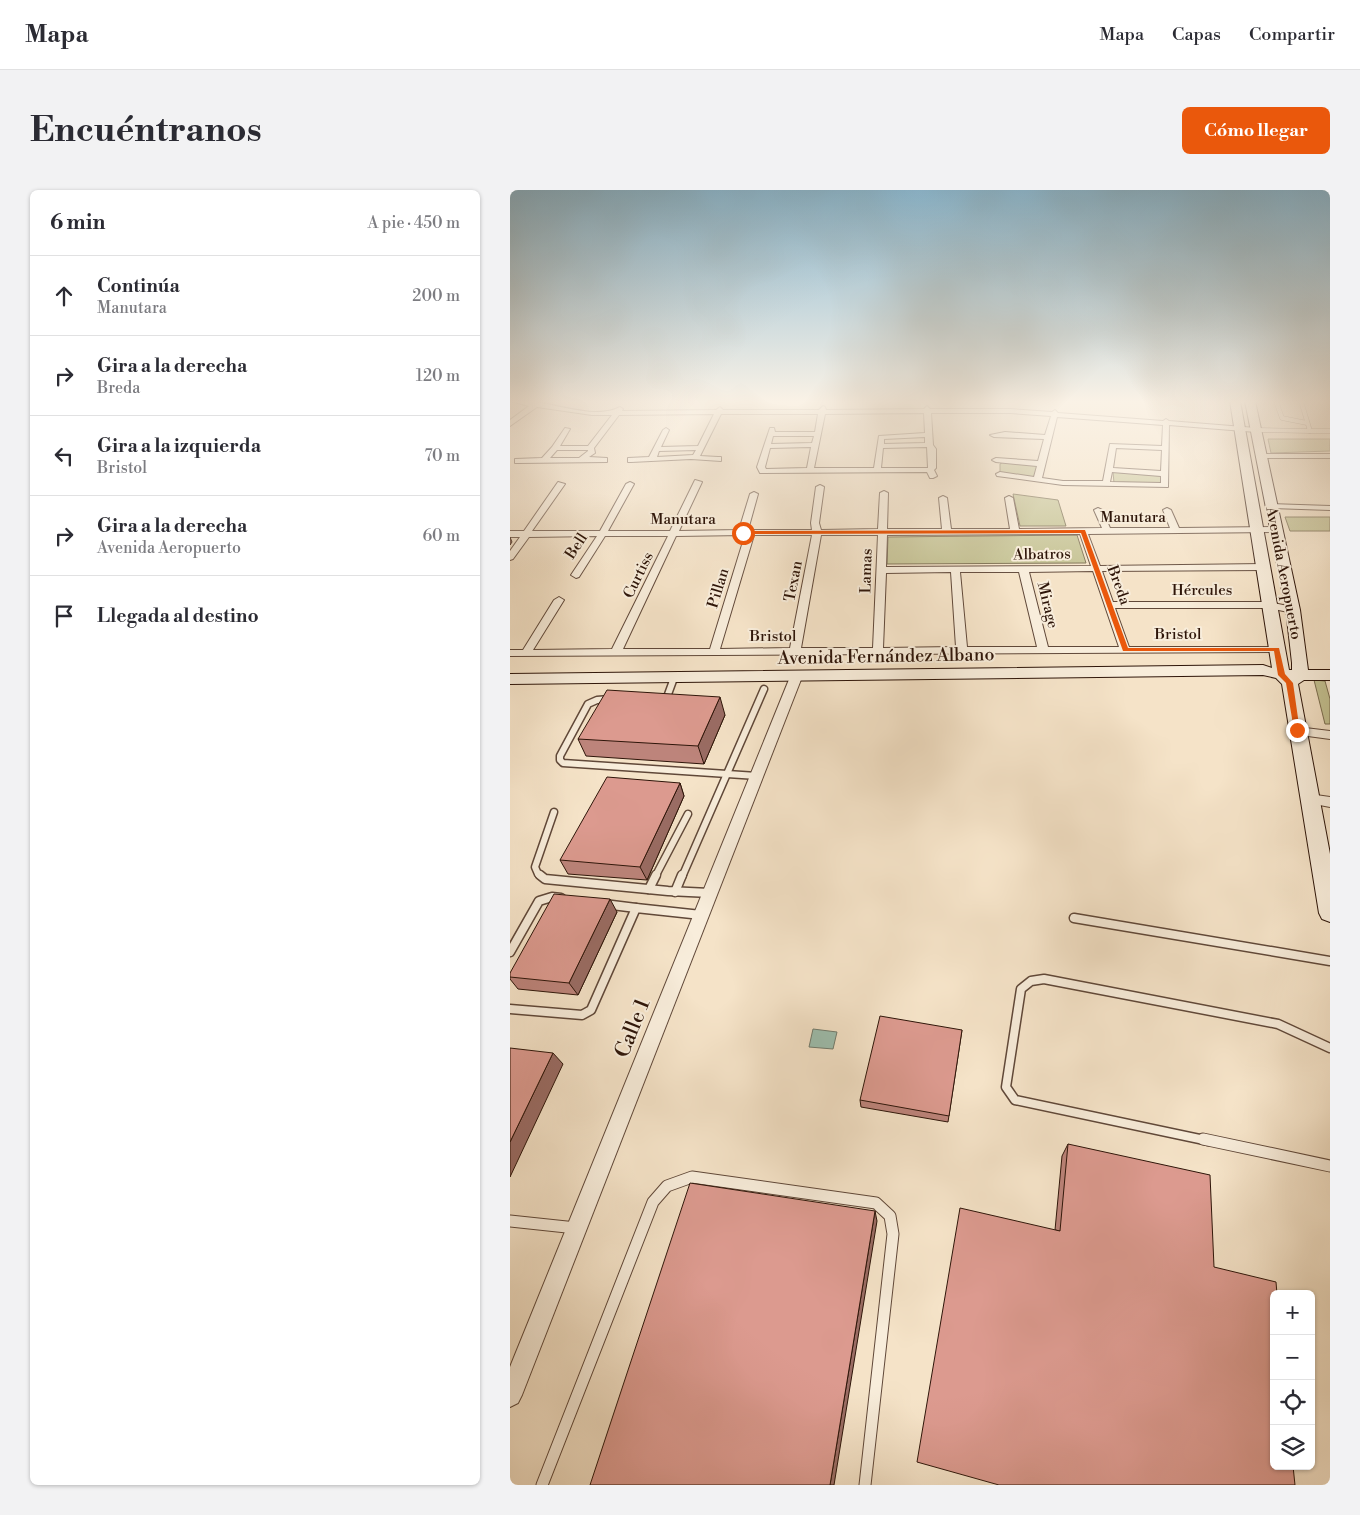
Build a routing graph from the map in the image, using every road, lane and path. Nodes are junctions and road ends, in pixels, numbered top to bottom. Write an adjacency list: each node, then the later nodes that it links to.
1 (763, 461): 13 (street)
2 (812, 461): 13 (street)
3 (878, 461): 14 (street)
4 (932, 461): 14 (street)
5 (995, 461): 16 (street)
6 (1031, 461): 11 (street)
7 (1110, 461): 12 (street)
8 (1164, 461): 15 (street)
9 (1246, 461): 31 (street, Avenida Aeropuerto)
10 (1262, 461): 29 (street, Avenida Aeropuerto)
11 (1041, 464): 16 (street)
12 (1109, 470): 15 (street); 20 (street)
13 (810, 471): 14 (street)
14 (877, 471)
15 (1164, 474): 20 (street)
16 (1037, 480): 20 (street)
17 (698, 482): 41 (street, Curtiss)
18 (561, 484): 44 (street)
19 (630, 484): 40 (street, Bell)
20 (1106, 484)
21 (820, 487): 36 (street, Texan)
22 (884, 493): 37 (street, Lamas)
23 (754, 494): 42 (street, Pillan)
24 (943, 498): 38 (street)
25 (1009, 498): 39 (street)
26 (1330, 508): 29 (street)
27 (1098, 510): 34 (street)
28 (1167, 510): 35 (street)
29 (1272, 510): 30 (street); 32 (street, Avenida Aeropuerto)
30 (1330, 515)
31 (1258, 530): 32 (street, Manutara); 35 (street, Manutara); 47 (street, Avenida Aeropuerto)
32 (1276, 530): 55 (street, Avenida Aeropuerto)
33 (1083, 531): 34 (street, Manutara); 39 (street, Manutara); 46 (street, Breda)
34 (1107, 531): 35 (street, Manutara)
35 (1176, 531)
36 (817, 532): 37 (street, Manutara); 42 (street, Manutara); 59 (street, Texan)
37 (883, 532): 38 (street, Manutara); 50 (street, Lamas)
38 (947, 532): 39 (street, Manutara)
39 (1015, 532)
40 (602, 533): 41 (street, Manutara); 44 (street, Manutara); 51 (street, Bell)
41 (674, 533): 42 (street, Manutara); 61 (street, Curtiss)
42 (747, 533): 62 (street, Pillan)
43 (510, 534): 44 (street, Manutara)
44 (527, 534): 45 (street)
45 (510, 556)
46 (1096, 567): 47 (street, Albatros); 49 (street, Albatros); 53 (street, Breda)
47 (1264, 567): 54 (street, Avenida Aeropuerto)
48 (955, 568): 49 (street, Albatros); 50 (street, Albatros); 56 (street)
49 (1022, 568): 57 (street, Mirage)
50 (881, 570): 60 (street, Lamas)
51 (576, 575)
52 (559, 600): 64 (street)
53 (1110, 605): 54 (street, Hércules); 58 (street, Breda)
54 (1269, 605): 55 (street, Hércules); 66 (street, Avenida Aeropuerto)
55 (1293, 610): 66 (street, Avenida Aeropuerto)
56 (962, 650): 57 (street, Bristol); 60 (street, Bristol)
57 (1044, 650): 58 (street, Bristol)
58 (1126, 650): 66 (street, Bristol)
59 (795, 651): 60 (street, Bristol); 62 (street, Bristol)
60 (878, 651)
61 (616, 652): 62 (street, Bristol); 64 (street, Bristol)
62 (714, 652)
63 (510, 653): 64 (street, Bristol)
64 (526, 653)
65 (1330, 663): 66 (street, Avenida Fernández Albano)
66 (1288, 668): 67 (street, Avenida Fernández Albano); 68 (street, Avenida Fernández Albano); 74 (street, Avenida Aeropuerto)
67 (1330, 674)
68 (796, 677): 69 (street, Avenida Fernández Albano); 77 (street, Calle 1)
69 (674, 678): 70 (street, Avenida Fernández Albano); 72 (lane)
70 (510, 679)
71 (764, 689): 76 (lane)
72 (654, 698)
73 (616, 699): 76 (lane)
74 (1297, 730): 75 (street); 78 (street, Avenida Aeropuerto)
75 (1330, 735)
76 (727, 775): 77 (lane); 84 (lane)
77 (757, 776): 85 (street, Calle 1)
78 (1309, 799): 79 (street); 82 (street, Avenida Aeropuerto)
79 (1330, 802)
80 (554, 812): 83 (lane)
81 (688, 814): 83 (lane)
82 (1327, 883): 89 (street, Avenida Aeropuerto)
83 (649, 890): 84 (lane)
84 (675, 892): 85 (lane)
85 (710, 893): 90 (street, Calle 1)
86 (570, 899): 92 (lane)
87 (598, 903): 88 (lane)
88 (636, 908): 90 (lane); 94 (lane)
89 (1330, 913)
90 (701, 915): 98 (street, Calle 1)
91 (1074, 918): 93 (lane)
92 (510, 952)
93 (1330, 961)
94 (510, 1009)
95 (1330, 1048): 96 (lane)
96 (1330, 1166)
97 (510, 1221): 98 (lane)
98 (576, 1228): 99 (street, Calle 1)
99 (510, 1395)
100 (542, 1485): 101 (lane)
101 (865, 1485)

